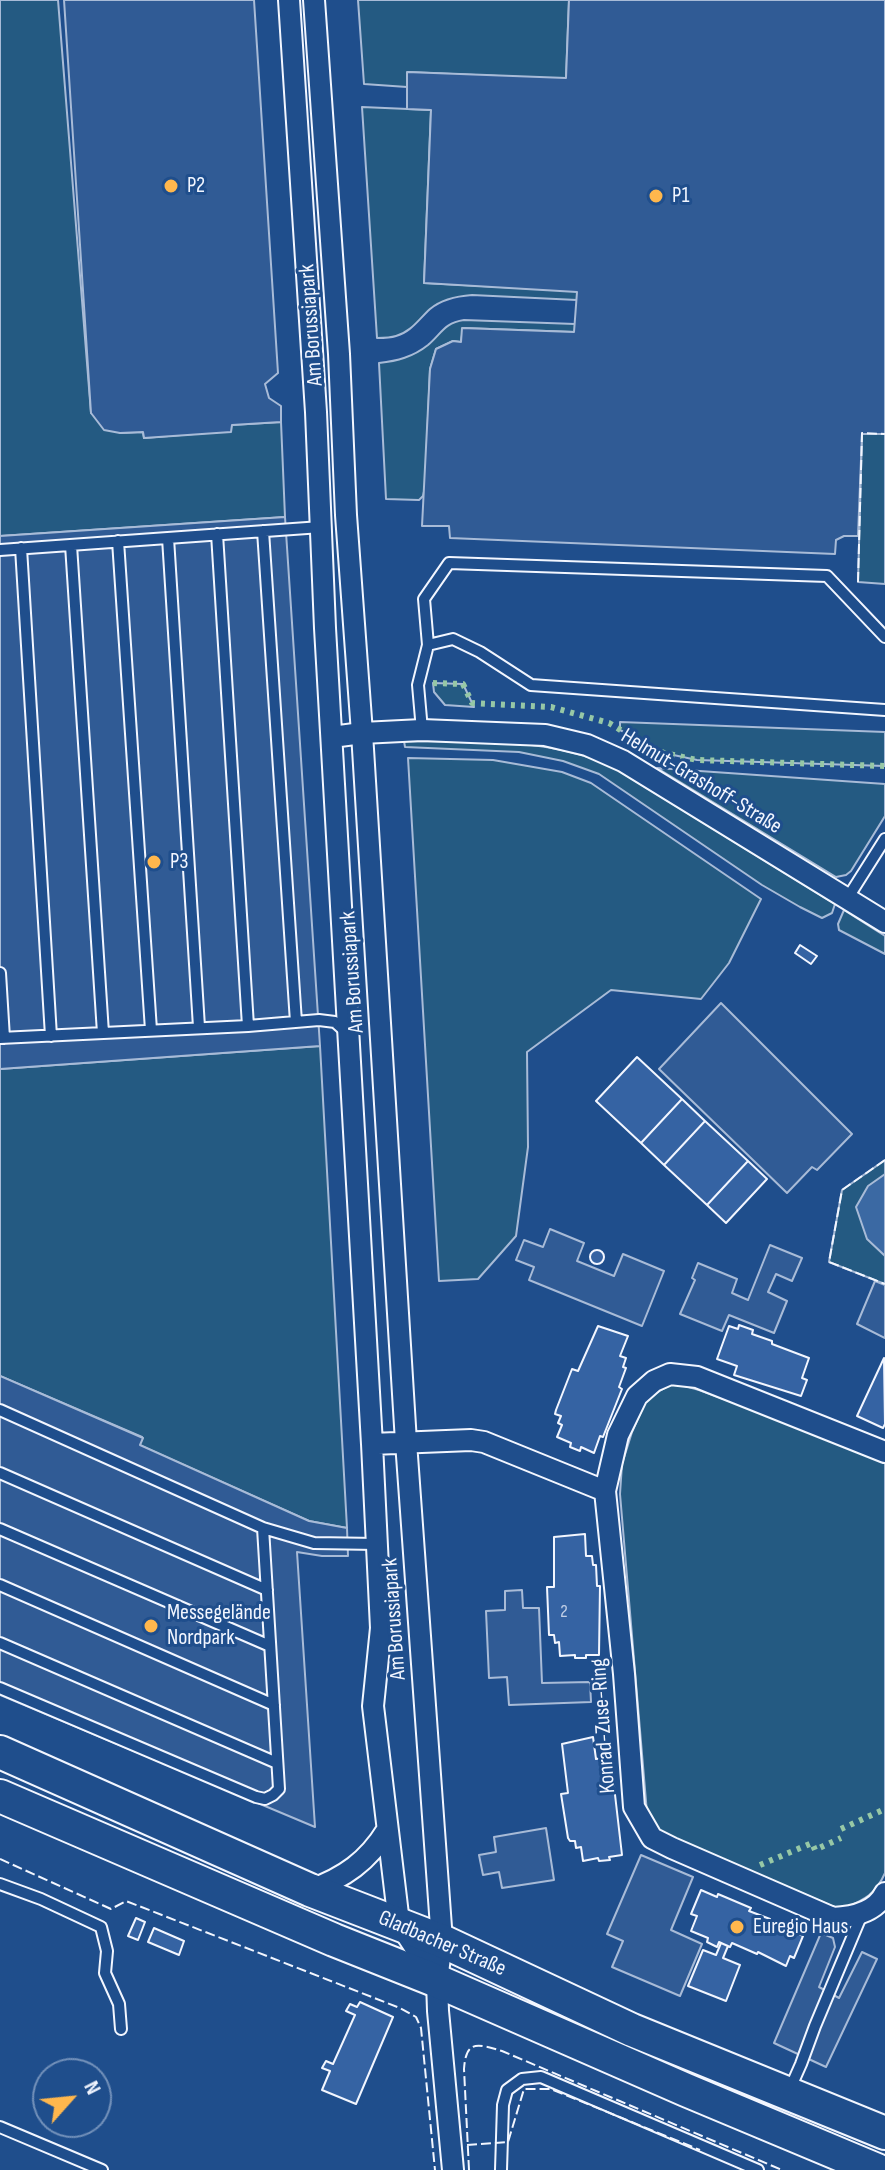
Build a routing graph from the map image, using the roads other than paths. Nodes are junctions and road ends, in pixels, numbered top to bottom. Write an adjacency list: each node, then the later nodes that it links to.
1 (289, 0): 3 (street, Am Borussiapark)
2 (314, 0): 15 (street, Am Borussiapark)
3 (321, 527): 4 (lane); 16 (street, Am Borussiapark)
4 (263, 531): 5 (lane); 21 (lane)
5 (217, 534): 6 (lane); 22 (lane)
6 (168, 538): 7 (lane); 23 (lane)
7 (118, 541): 8 (lane); 24 (lane)
8 (71, 545): 9 (lane); 25 (lane)
9 (21, 548): 10 (lane); 26 (lane)
10 (0, 550)
11 (885, 637): 12 (lane)
12 (428, 645): 13 (lane); 14 (lane)
13 (885, 710)
14 (422, 730): 15 (street, Helmut-Grashoff-Straße); 18 (street, Helmut-Grashoff-Straße)
15 (362, 733): 16 (street, Helmut-Grashoff-Straße); 30 (street, Am Borussiapark)
16 (332, 737): 27 (street, Am Borussiapark)
17 (885, 839): 18 (lane)
18 (847, 899): 19 (street, Helmut-Grashoff-Straße)
19 (885, 922)
20 (0, 973): 28 (lane)
21 (296, 1022): 22 (lane); 27 (lane)
22 (248, 1026): 23 (lane)
23 (199, 1027): 24 (lane)
24 (151, 1030): 25 (lane)
25 (103, 1033): 26 (lane)
26 (51, 1036): 28 (lane)
27 (349, 1037): 31 (street, Am Borussiapark)
28 (2, 1038)
29 (0, 1410): 35 (lane)
30 (406, 1442): 31 (street); 34 (street); 53 (street, Am Borussiapark)
31 (372, 1444): 37 (street, Am Borussiapark)
32 (885, 1452): 34 (street, Konrad-Zuse-Ring)
33 (0, 1473): 39 (lane)
34 (605, 1491): 51 (street, Konrad-Zuse-Ring)
35 (263, 1528): 37 (lane); 39 (lane)
36 (0, 1529): 41 (lane)
37 (377, 1544): 47 (street, Am Borussiapark)
38 (0, 1585): 43 (lane)
39 (267, 1590): 41 (lane)
40 (0, 1643): 45 (lane)
41 (270, 1646): 43 (lane)
42 (0, 1688): 45 (lane)
43 (274, 1705): 45 (lane)
44 (0, 1752): 49 (main road, Gladbacher Straße)
45 (277, 1763)
46 (0, 1796): 54 (main road, Gladbacher Straße)
47 (387, 1830): 49 (street); 52 (street, Am Borussiapark)
48 (0, 1884): 55 (lane)
49 (310, 1890): 52 (main road, Gladbacher Straße)
50 (885, 1893): 51 (street)
51 (863, 1912): 56 (lane)
52 (399, 1923): 53 (main road, Gladbacher Straße); 54 (street)
53 (442, 1941): 54 (street, Am Borussiapark); 56 (main road, Gladbacher Straße)
54 (437, 1981): 60 (street, Am Borussiapark); 63 (main road, Gladbacher Straße)
55 (121, 2029)
56 (787, 2094): 58 (main road, Gladbacher Straße)
57 (0, 2127): 59 (lane)
58 (885, 2133)
59 (97, 2169)
60 (453, 2170)
61 (501, 2170): 62 (lane)
62 (758, 2170)
63 (877, 2170)

